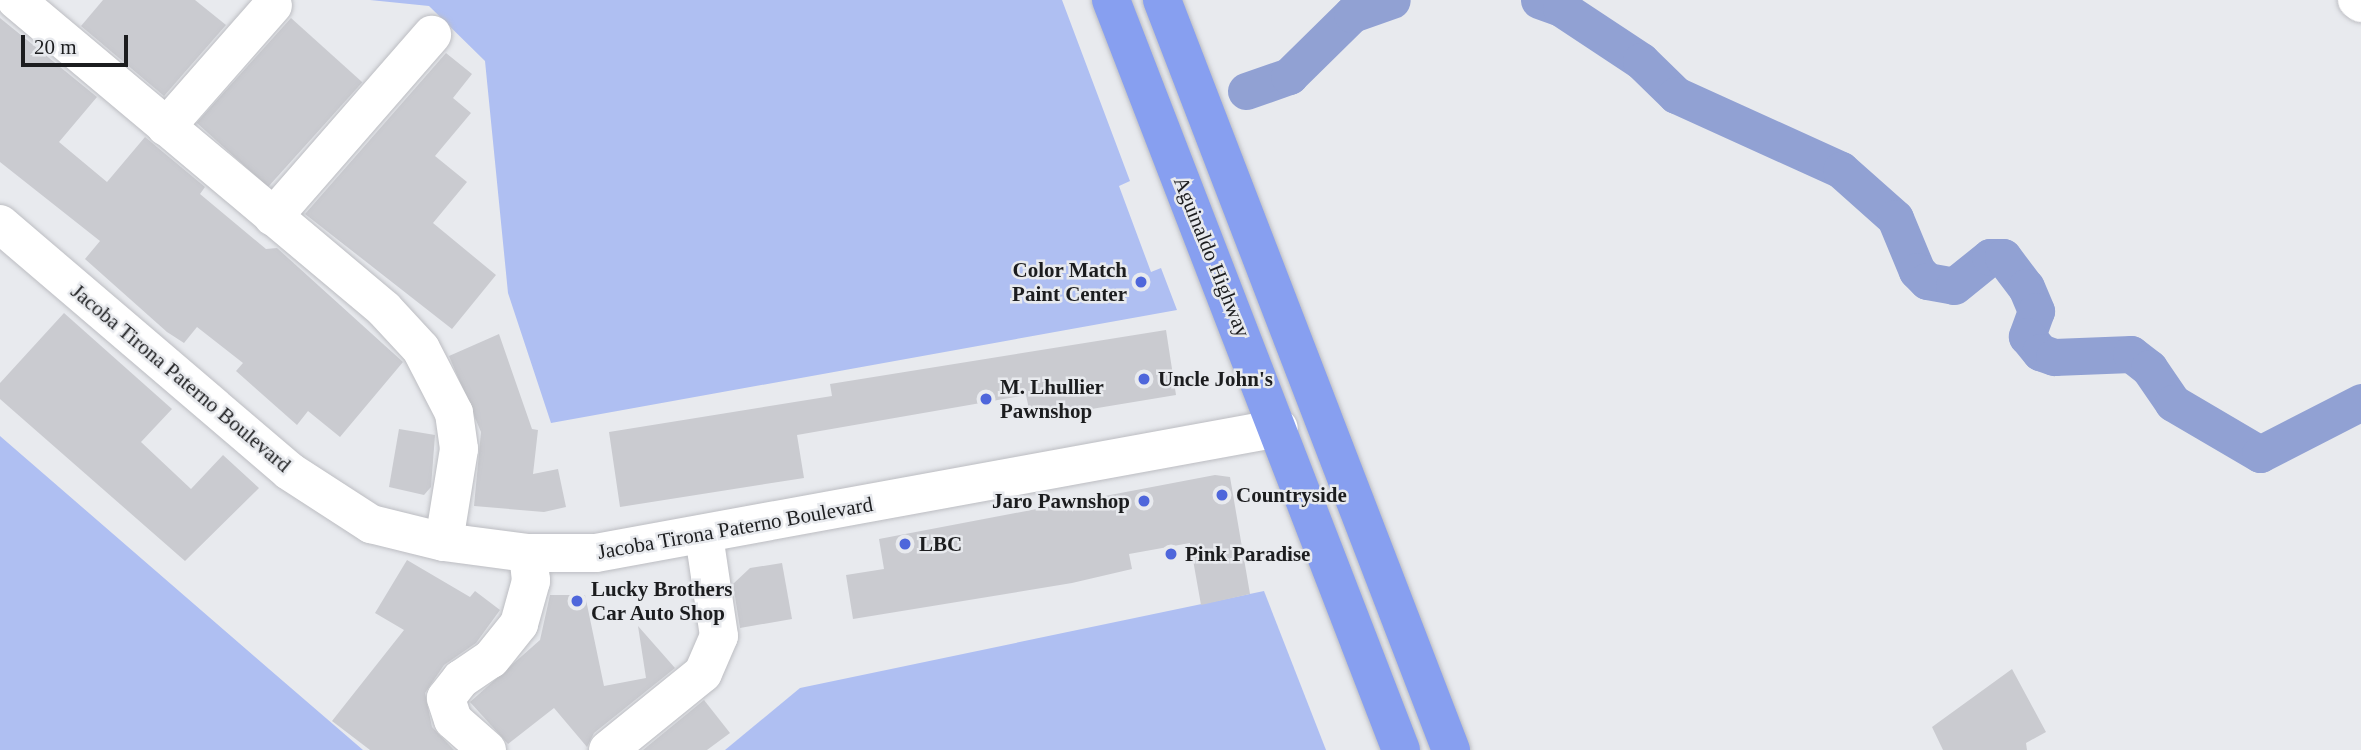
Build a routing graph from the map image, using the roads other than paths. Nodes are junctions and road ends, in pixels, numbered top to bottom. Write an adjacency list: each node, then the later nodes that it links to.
1 (16, 0): 8 (street)
2 (1111, 0): 11 (highway, Aguinaldo Highway)
3 (1162, 0): 18 (highway)
4 (2357, 0): 5 (street)
5 (2361, 3)
6 (273, 5): 8 (street)
7 (432, 34): 9 (street)
8 (166, 127): 9 (street)
9 (273, 218): 13 (street)
10 (0, 224): 13 (street, Jacoba Tirona Paterno Boulevard)
11 (1279, 428): 12 (street, Jacoba Tirona Paterno Boulevard); 17 (highway, Aguinaldo Highway)
12 (704, 536): 14 (street, Jacoba Tirona Paterno Boulevard); 16 (street)
13 (444, 542): 14 (street, Jacoba Tirona Paterno Boulevard)
14 (528, 553): 15 (street)
15 (487, 750)
16 (608, 750)
17 (1401, 750)
18 (1451, 750)

